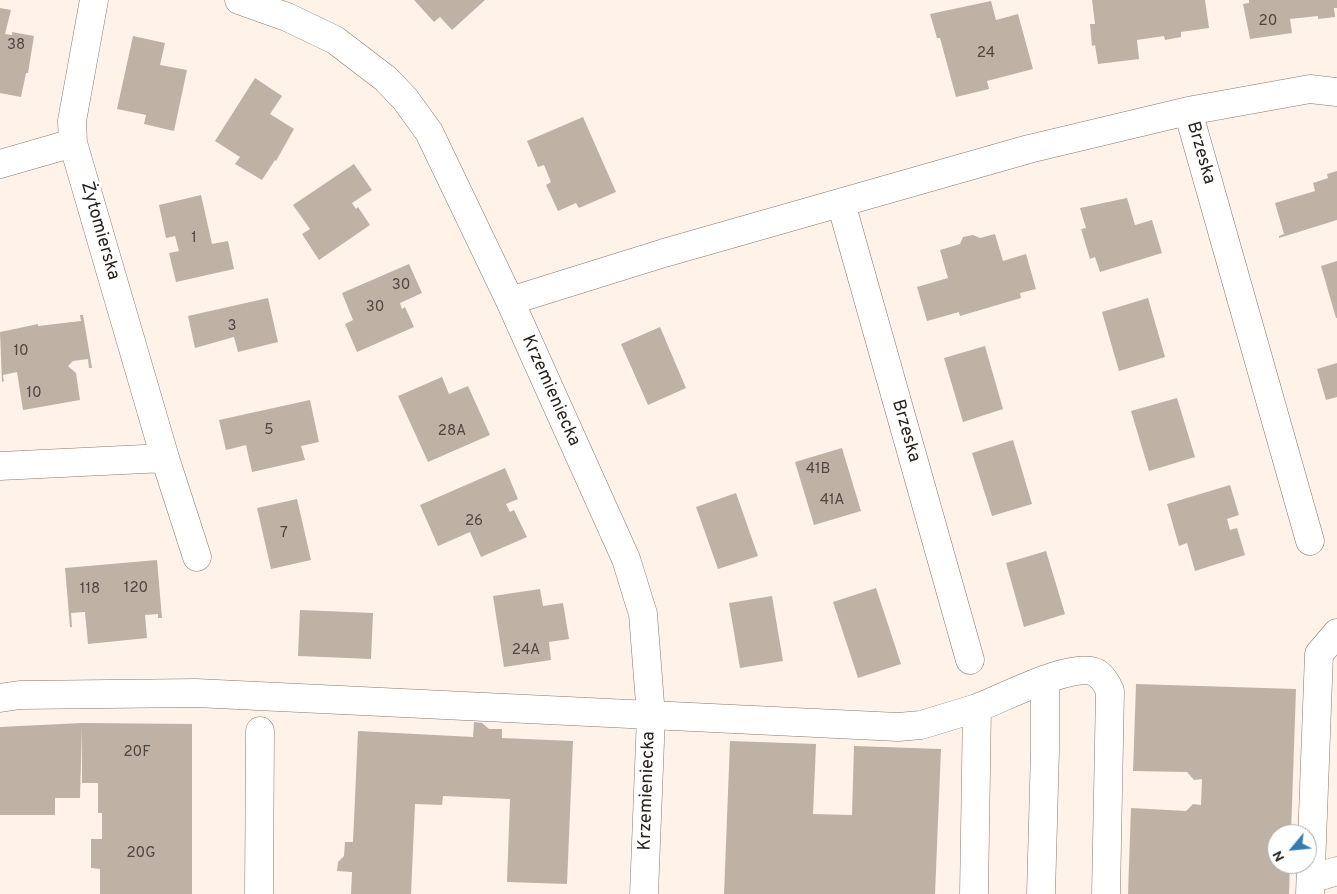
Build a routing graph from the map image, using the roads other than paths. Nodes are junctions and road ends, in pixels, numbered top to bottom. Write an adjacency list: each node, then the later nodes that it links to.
1 (94, 0): 5 (street, Żytomierska)
2 (239, 0): 8 (street, Krzemieniecka)
3 (1337, 92): 4 (street, Brzeska)
4 (1188, 111): 7 (street, Brzeska); 11 (street, Brzeska)
5 (74, 143): 6 (street); 9 (street, Żytomierska)
6 (0, 164)
7 (841, 202): 8 (street, Brzeska); 14 (street, Brzeska)
8 (510, 301): 18 (street, Krzemieniecka)
9 (165, 458): 10 (street); 12 (street, Żytomierska)
10 (0, 466)
11 (1310, 541)
12 (197, 557)
13 (1337, 633): 21 (street)
14 (970, 660)
15 (1045, 681): 17 (street); 25 (street); 26 (street)
16 (0, 698): 18 (street)
17 (977, 708): 18 (street); 24 (street)
18 (651, 716): 23 (street, Krzemieniecka)
19 (260, 731): 22 (street)
20 (1337, 871): 21 (street)
21 (1311, 886)
22 (259, 894)
23 (644, 894)
24 (974, 894)
25 (1041, 894)
26 (1106, 894)

